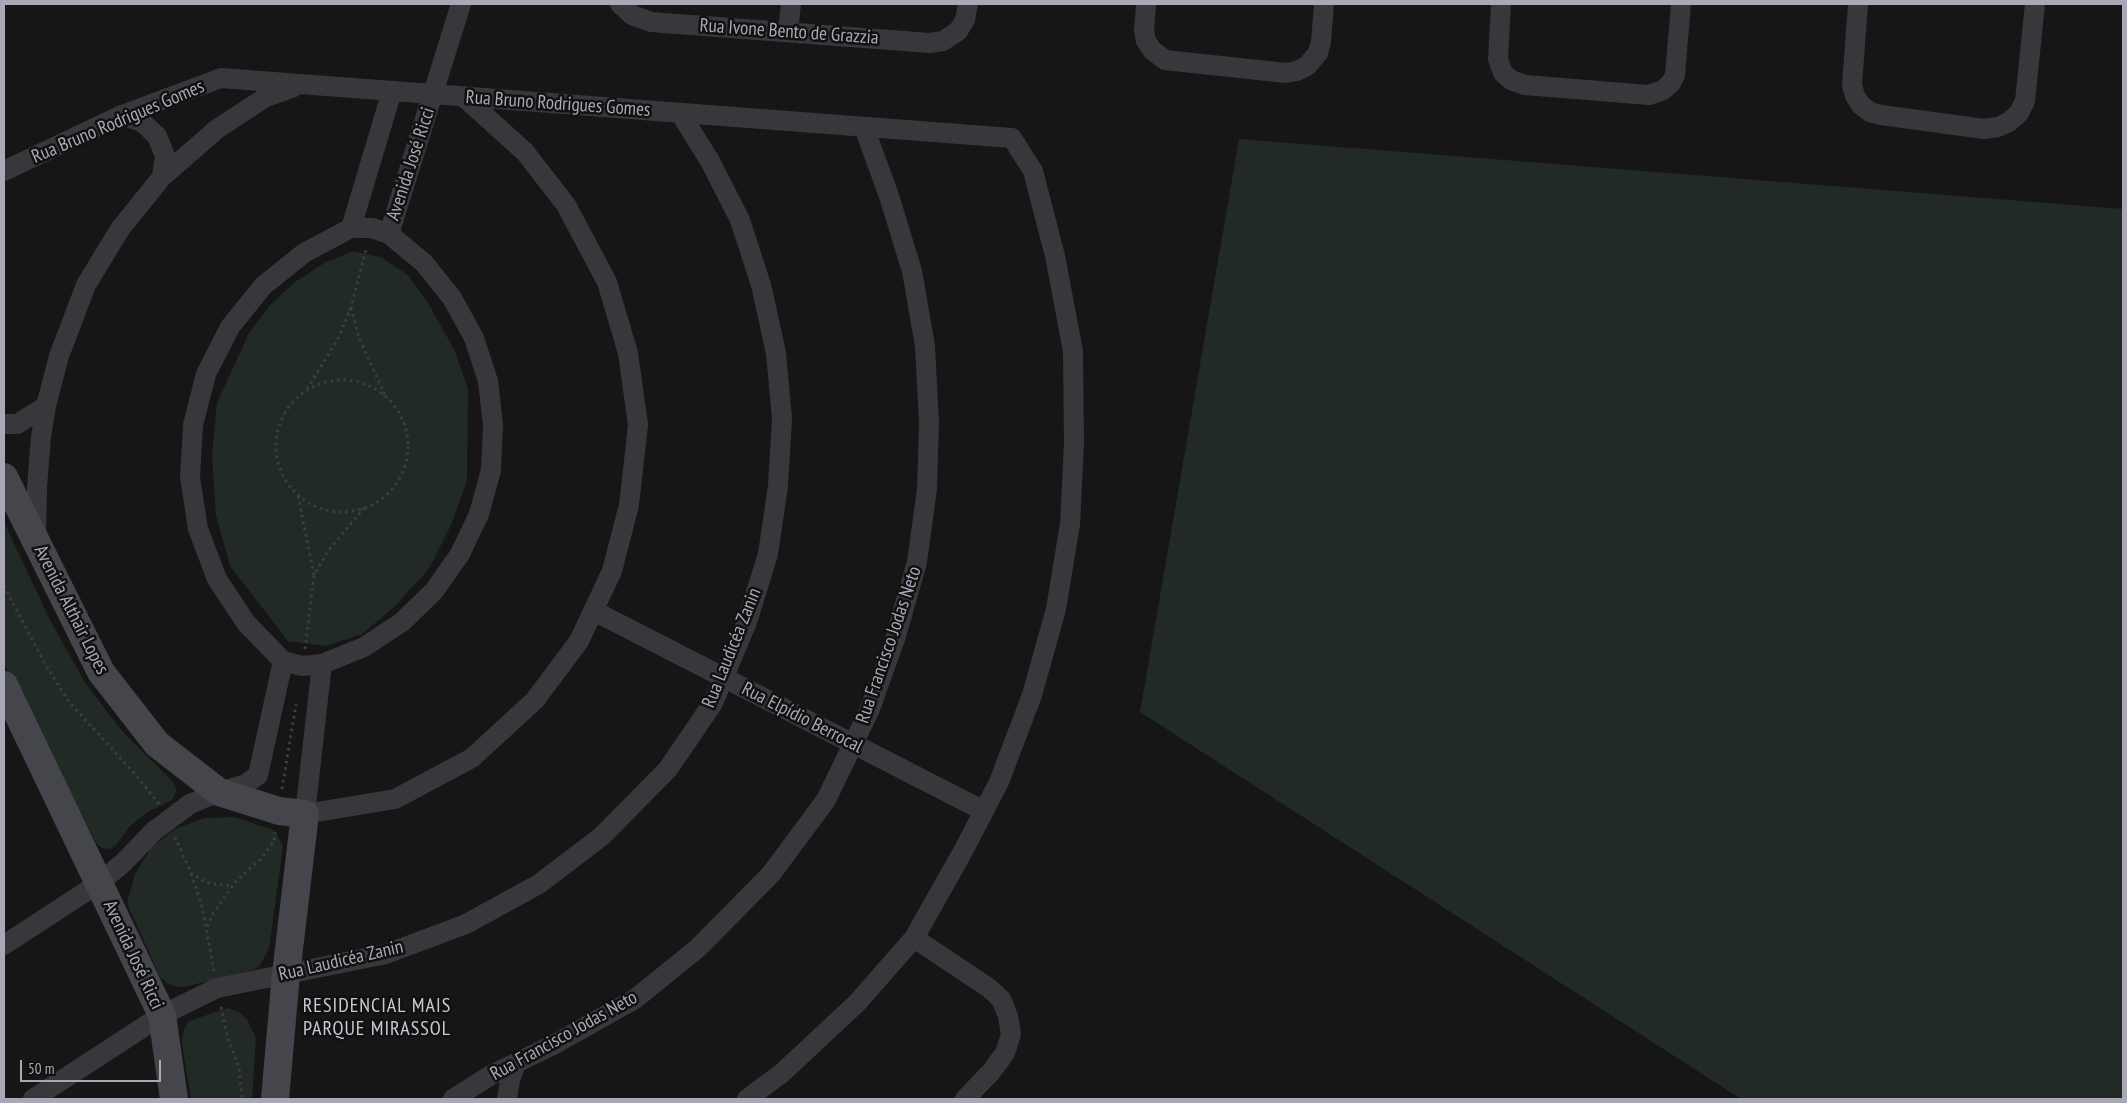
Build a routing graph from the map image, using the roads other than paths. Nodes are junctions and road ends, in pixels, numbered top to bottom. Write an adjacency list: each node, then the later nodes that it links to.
1 (461, 4): 14 (street, Avenida José Ricci)
2 (791, 4): 11 (street)
3 (968, 4): 11 (street, Rua Ivone Bento de Grazzia)
4 (1146, 4): 5 (street)
5 (1324, 4)
6 (1501, 4): 7 (street)
7 (1681, 4)
8 (1858, 4): 9 (street)
9 (2035, 4)
10 (621, 5): 11 (street, Rua Ivone Bento de Grazzia)
11 (788, 32)
12 (303, 84): 13 (street, Rua Bruno Rodrigues Gomes); 17 (street, Rua Bruno Rodrigues Gomes); 20 (street)
13 (392, 91): 14 (street, Rua Bruno Rodrigues Gomes); 21 (street, Avenida José Ricci)
14 (433, 94): 15 (street, Rua Bruno Rodrigues Gomes); 22 (street, Avenida José Ricci)
15 (464, 97): 16 (street, Rua Bruno Rodrigues Gomes); 27 (street)
16 (680, 113): 18 (street, Rua Bruno Rodrigues Gomes); 29 (street, Rua Laudicéa Zanin)
17 (122, 115): 19 (street, Rua Bruno Rodrigues Gomes); 20 (street)
18 (864, 127): 31 (street, Rua Francisco Jodas Neto); 33 (street, Rua Bruno Rodrigues Gomes)
19 (4, 171)
20 (162, 177): 23 (street)
21 (351, 228): 22 (street, Avenida José Ricci); 28 (street)
22 (389, 234): 28 (street, Avenida José Ricci)
23 (46, 406): 24 (street); 26 (street)
24 (4, 424)
25 (4, 477): 26 (street, Avenida Althair Lopes)
26 (36, 543): 32 (street, Avenida Althair Lopes)
27 (594, 611): 29 (street, Rua Elpídio Berrocal); 34 (street)
28 (303, 663): 32 (street, Avenida José Ricci); 34 (street)
29 (724, 678): 31 (street, Rua Elpídio Berrocal); 38 (street, Rua Laudicéa Zanin)
30 (4, 685): 35 (street)
31 (853, 744): 33 (street, Rua Elpídio Berrocal); 40 (street, Rua Francisco Jodas Neto)
32 (219, 792): 34 (street); 35 (street, Avenida José Ricci)
33 (984, 811): 36 (street)
34 (292, 812): 38 (street)
35 (99, 883): 37 (street); 39 (street, Avenida José Ricci)
36 (914, 938): 46 (street); 47 (street)
37 (4, 945)
38 (286, 974): 39 (street, Rua Laudicéa Zanin); 43 (street)
39 (162, 1015): 41 (street, Rua Laudicéa Zanin); 42 (street, Avenida José Ricci)
40 (516, 1063): 44 (street, Rua Francisco Jodas Neto); 45 (street)
41 (33, 1099)
42 (174, 1099)
43 (274, 1099)
44 (453, 1099)
45 (507, 1099)
46 (747, 1099)
47 (965, 1099)

